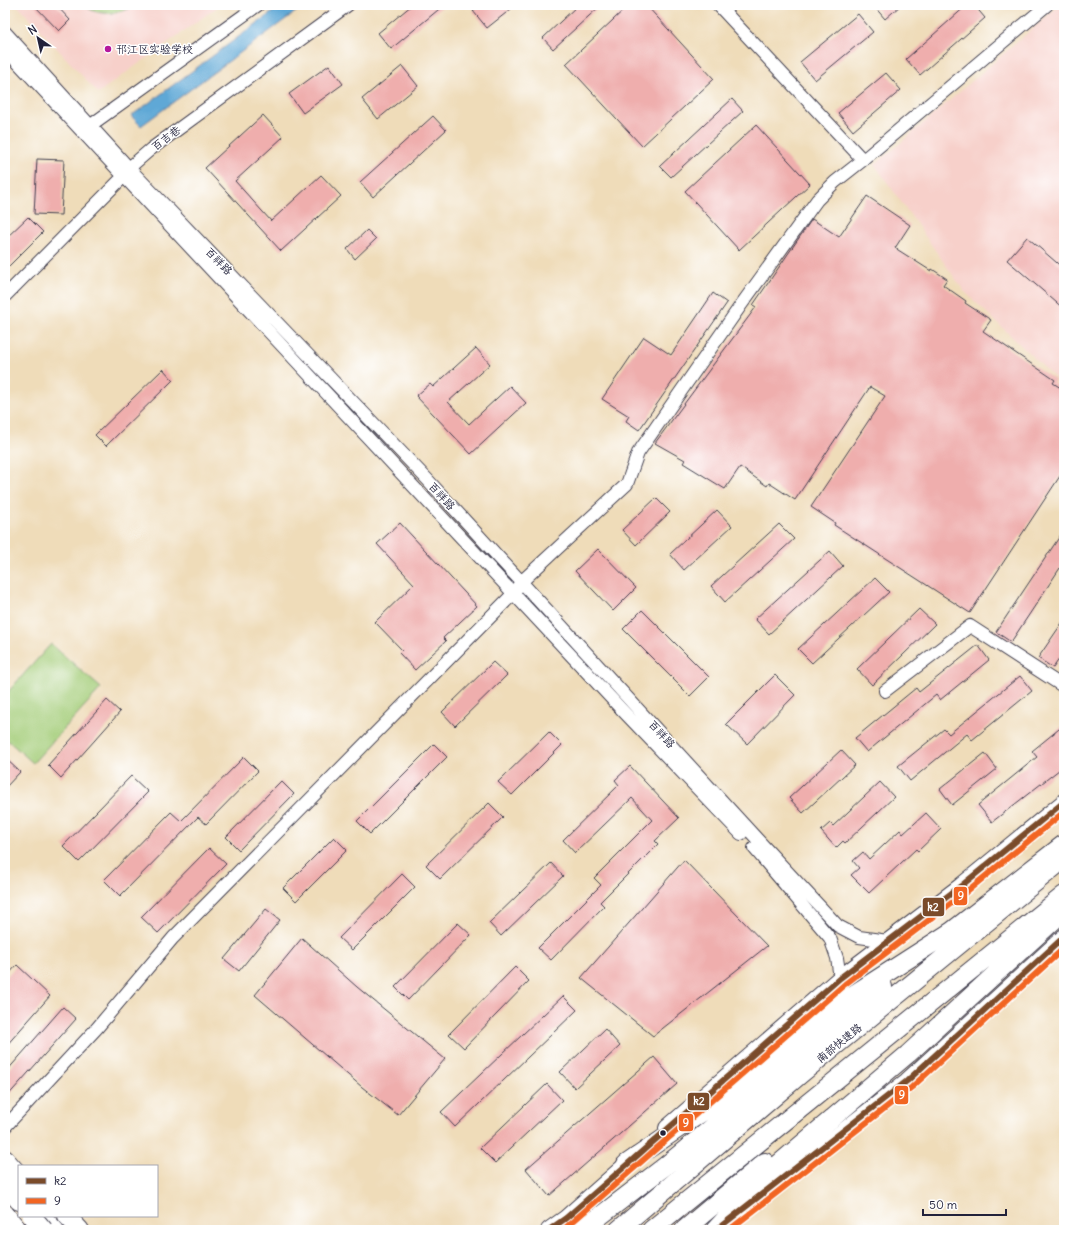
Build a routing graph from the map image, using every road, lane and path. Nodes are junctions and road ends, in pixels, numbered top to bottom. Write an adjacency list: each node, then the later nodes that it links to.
1 (258, 5): 7 (street)
2 (348, 5): 9 (street, 百吉巷)
3 (718, 5): 8 (street)
4 (1047, 5): 8 (street)
5 (5, 32): 7 (street, 百祥路)
6 (5, 49): 9 (street, 百祥路)
7 (91, 125): 9 (street, 百祥路)
8 (863, 160): 11 (street)
9 (126, 172): 10 (street, 百吉巷); 11 (street, 百祥路); 12 (street, 百祥路)
10 (5, 296)
11 (520, 582): 12 (street); 22 (street, 百祥路)
12 (514, 593): 24 (street, 百祥路); 25 (street)
13 (1064, 687): 14 (street)
14 (885, 691)
15 (1064, 802): 22 (main road)
16 (1064, 844): 20 (highway)
17 (1064, 859): 52 (highway, 南部快速路)
18 (1064, 895): 53 (highway)
19 (1064, 911): 23 (highway)
20 (952, 931): 27 (highway); 29 (highway)
21 (1064, 938): 55 (main road)
22 (888, 941): 24 (main road)
23 (1002, 969): 54 (highway); 55 (highway)
24 (840, 978): 27 (main road)
25 (5, 1127)
26 (5, 1158): 28 (highway); 31 (highway)
27 (626, 1164): 49 (main road)
28 (18, 1167)
29 (664, 1167): 50 (highway); 51 (highway)
30 (5, 1173): 33 (main road)
31 (18, 1174)
32 (5, 1185): 34 (highway)
33 (18, 1188)
34 (18, 1200)
35 (5, 1214): 43 (highway, bridge)
36 (33, 1217): 45 (highway, bridge)
37 (36, 1217): 42 (street)
38 (42, 1217): 44 (street)
39 (43, 1217): 46 (main road)
40 (56, 1217): 47 (highway)
41 (68, 1217): 48 (highway)
42 (5, 1230)
43 (18, 1230)
44 (36, 1230)
45 (44, 1230)
46 (56, 1230)
47 (67, 1230)
48 (80, 1230)
49 (549, 1230)
50 (582, 1230)
51 (593, 1230)
52 (618, 1230)
53 (651, 1230)
54 (684, 1230)
55 (715, 1230)

